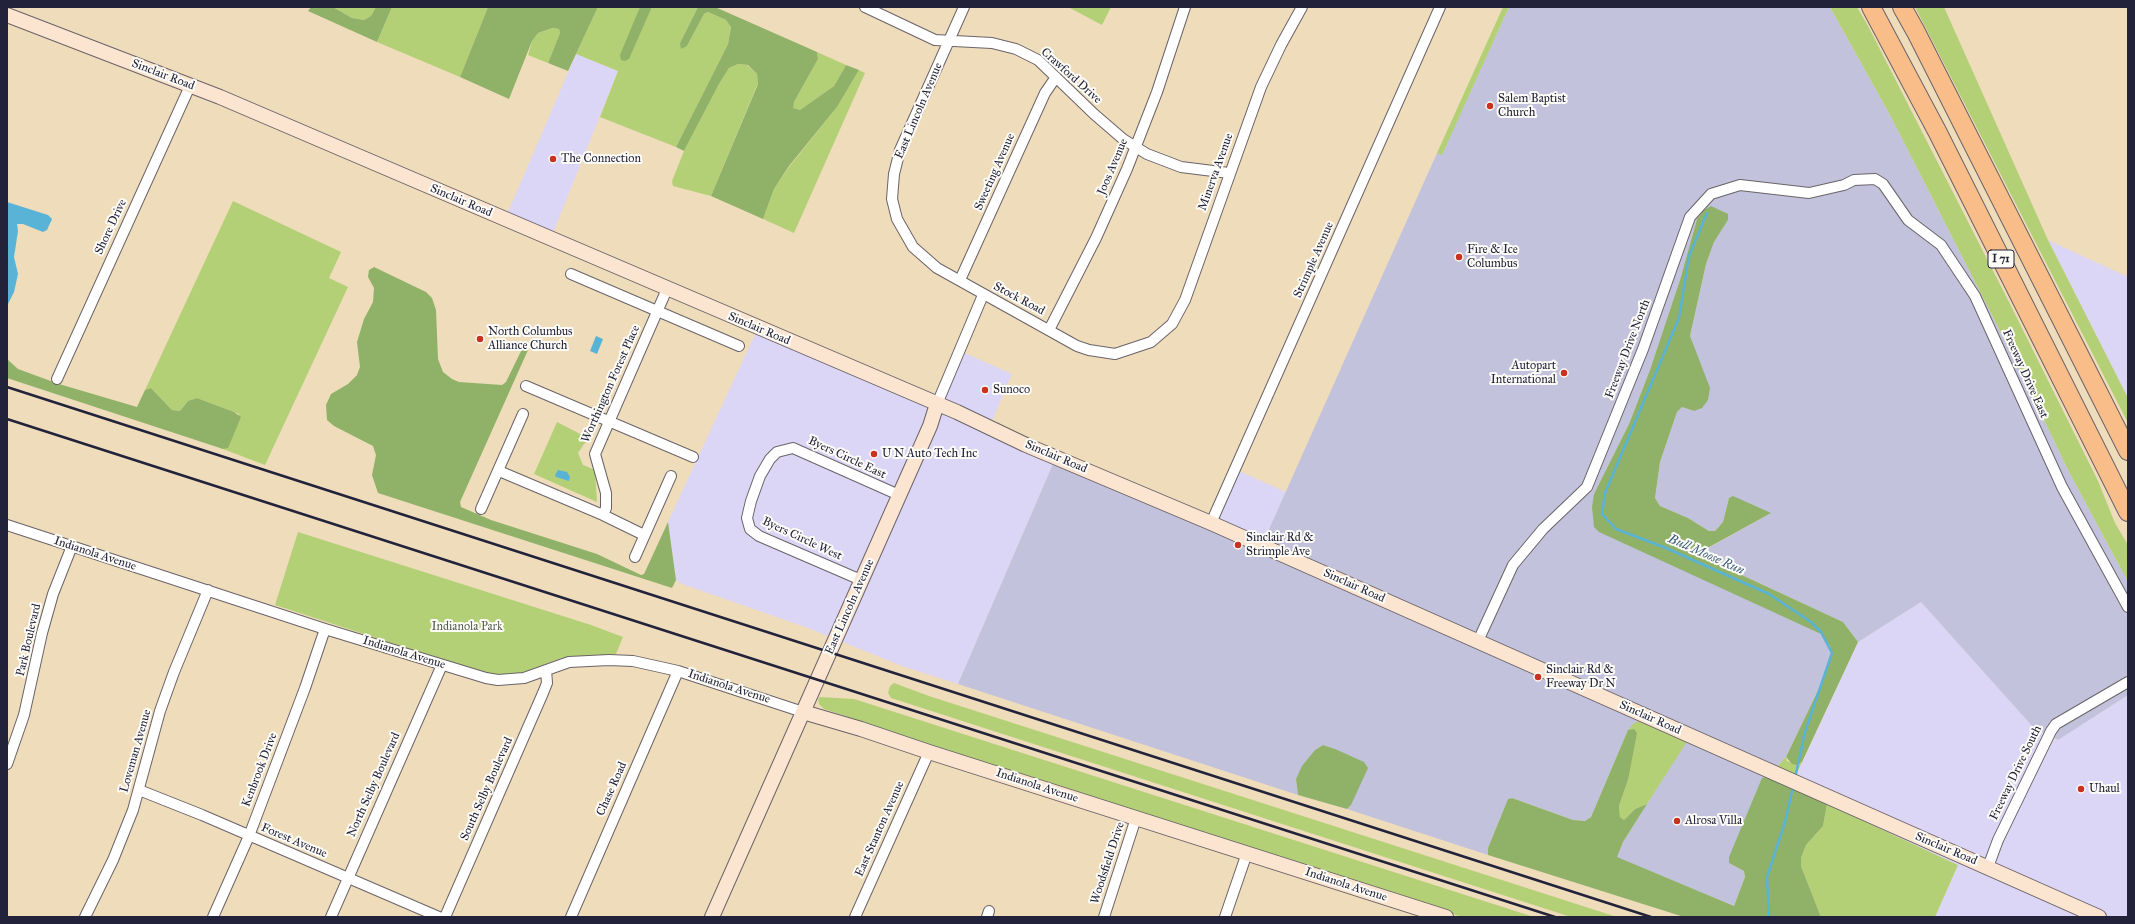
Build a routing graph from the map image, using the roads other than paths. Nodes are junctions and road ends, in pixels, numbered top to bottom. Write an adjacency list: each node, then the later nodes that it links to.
1 (865, 7): 9 (street, Crawford Drive)
2 (964, 7): 9 (street, East Lincoln Avenue)
3 (1185, 7): 12 (street, Joos Avenue)
4 (1302, 7): 13 (street, Minerva Avenue)
5 (1440, 7): 38 (street, Strimple Avenue)
6 (1871, 7): 36 (highway, I 71)
7 (1902, 7): 29 (highway, I 71)
8 (7, 15): 11 (main road, Sinclair Road)
9 (949, 41): 10 (street, Crawford Drive); 15 (street, East Lincoln Avenue)
10 (1056, 77): 12 (street, Crawford Drive); 17 (street, Sweeting Avenue)
11 (190, 86): 18 (main road, Sinclair Road); 24 (street, Shore Drive)
12 (1136, 147): 13 (street, Crawford Drive); 21 (street, Joos Avenue)
13 (1229, 173): 22 (street, Minerva Avenue)
14 (1866, 178): 45 (street, Freeway Drive East); 47 (street, Freeway Drive North)
15 (897, 220): 17 (street, Stock Road)
16 (572, 274): 20 (street)
17 (960, 280): 19 (street, Stock Road)
18 (667, 289): 20 (street, Worthington Forest Place); 26 (main road, Sinclair Road)
19 (983, 295): 21 (street, Stock Road); 26 (street, East Lincoln Avenue)
20 (658, 311): 23 (street); 28 (street, Worthington Forest Place)
21 (1049, 330): 22 (street, Stock Road)
22 (1152, 342)
23 (739, 346)
24 (57, 379)
25 (526, 386): 28 (street)
26 (937, 404): 34 (main road, East Lincoln Avenue); 38 (main road, Sinclair Road)
27 (524, 414): 31 (street)
28 (609, 421): 30 (street); 37 (street, Worthington Forest Place)
29 (2128, 451)
30 (693, 457)
31 (499, 471): 35 (street); 37 (street)
32 (670, 476): 40 (street)
33 (756, 487): 34 (street, Byers Circle East); 43 (street, Byers Circle West)
34 (899, 495): 43 (main road, East Lincoln Avenue)
35 (481, 509)
36 (2128, 512)
37 (603, 515): 40 (street)
38 (1211, 523): 47 (main road, Sinclair Road)
39 (7, 525): 41 (street, Indianola Avenue)
40 (644, 535): 42 (street)
41 (72, 546): 44 (street, Indianola Avenue); 54 (street, Park Boulevard)
42 (634, 557)
43 (861, 580): 52 (main road, East Lincoln Avenue)
44 (208, 590): 46 (street, Indianola Avenue); 55 (street, Loveman Avenue)
45 (2128, 608)
46 (325, 628): 48 (street, Indianola Avenue); 57 (street, Kenbrook Drive)
47 (1478, 641): 59 (main road, Sinclair Road)
48 (442, 665): 49 (street, Indianola Avenue); 60 (street, North Selby Boulevard)
49 (546, 670): 50 (street, Indianola Avenue); 65 (street, South Selby Boulevard)
50 (678, 671): 52 (street, Indianola Avenue); 66 (street, Chase Road)
51 (2128, 682): 59 (street, Freeway Drive South)
52 (803, 712): 53 (main road, Indianola Avenue); 67 (main road, East Lincoln Avenue)
53 (929, 752): 56 (main road, Indianola Avenue); 68 (street, East Stanton Avenue)
54 (7, 764)
55 (139, 790): 57 (street, Forest Avenue); 61 (street, Loveman Avenue)
56 (1136, 818): 58 (main road, Indianola Avenue); 69 (street, Woodsfield Drive)
57 (249, 836): 60 (street, Forest Avenue); 62 (street, Kenbrook Drive)
58 (1247, 853): 70 (street); 71 (main road, Indianola Avenue)
59 (1988, 867): 72 (main road, Sinclair Road)
60 (348, 878): 63 (street, North Selby Boulevard); 64 (street, Forest Avenue)
61 (85, 917)
62 (213, 917)
63 (331, 917)
64 (439, 917)
65 (445, 917)
66 (570, 917)
67 (712, 917)
68 (855, 917)
69 (1104, 917)
70 (1224, 917)
71 (1446, 917)
72 (2099, 917)

